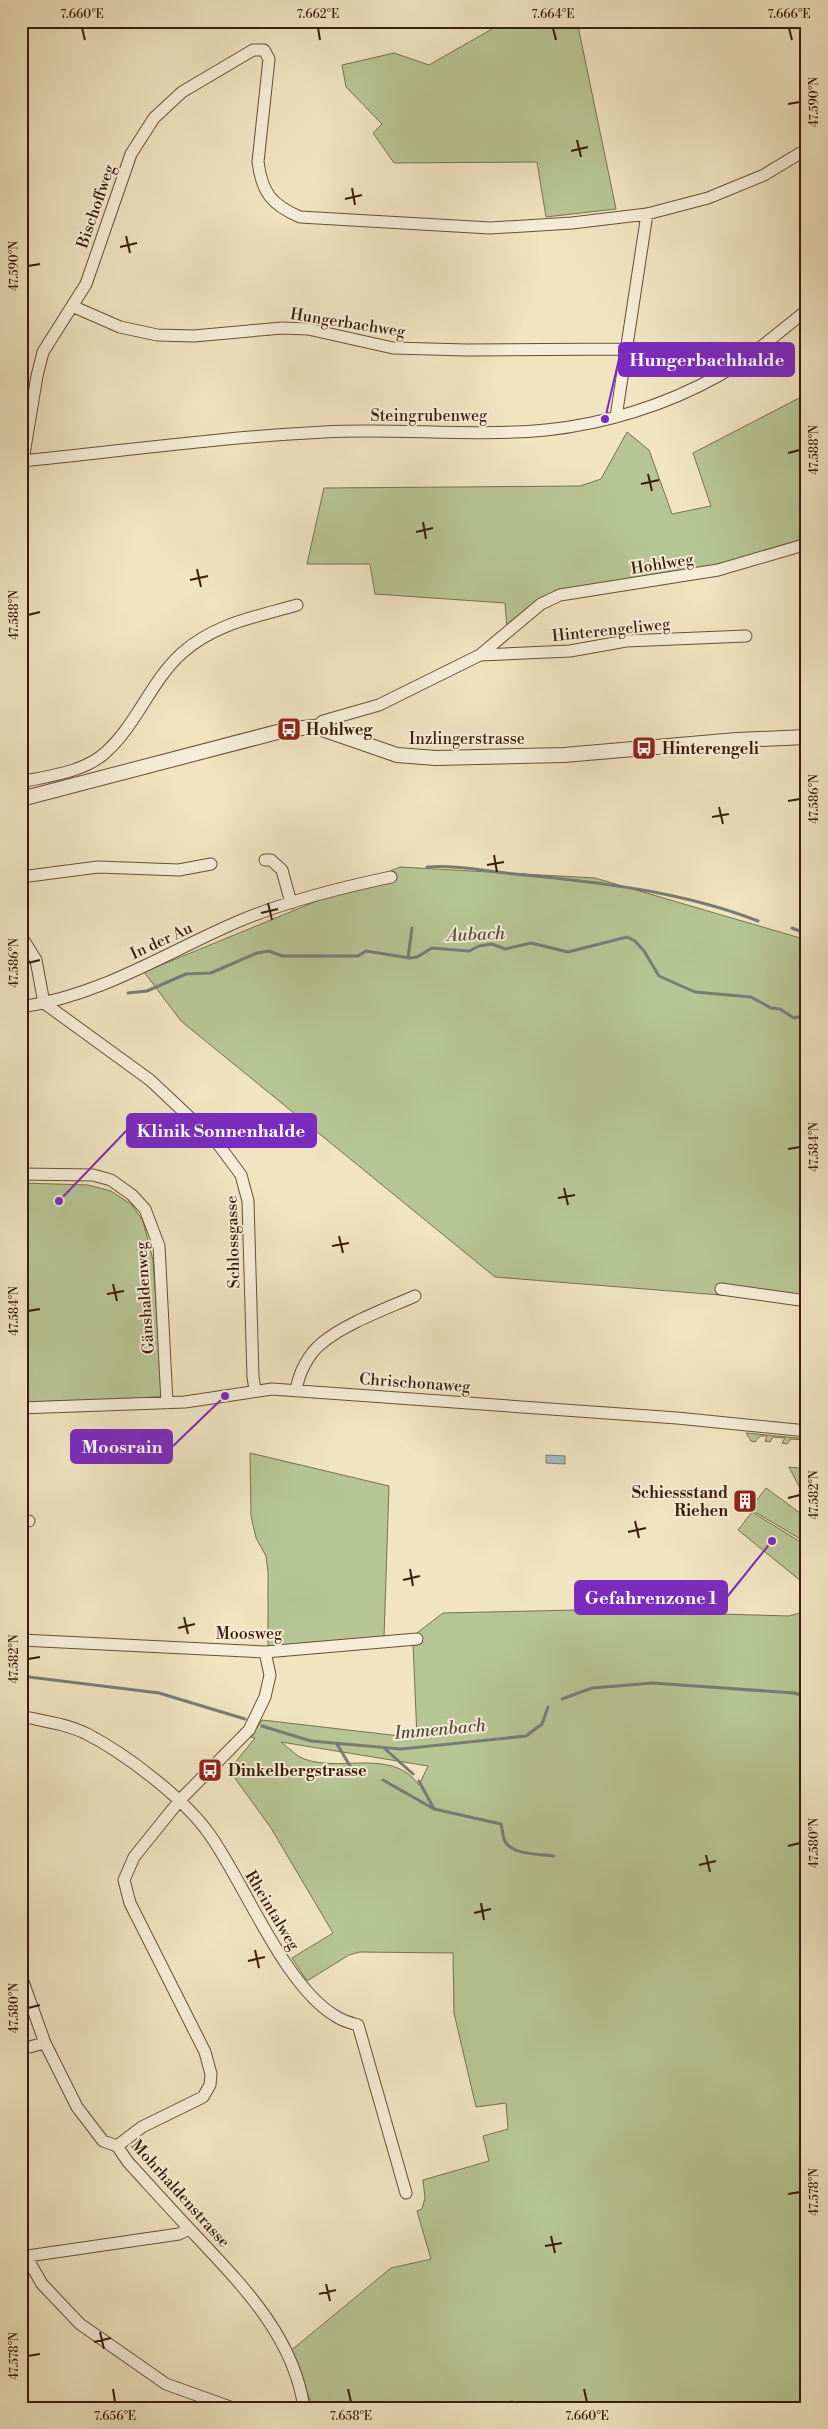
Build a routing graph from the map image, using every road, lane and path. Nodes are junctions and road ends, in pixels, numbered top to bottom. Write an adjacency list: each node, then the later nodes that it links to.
1 (807, 149): 2 (street)
2 (647, 214): 3 (street, Bischoffweg); 5 (street)
3 (72, 306): 5 (street, Hungerbachweg); 7 (street, Bischoffweg)
4 (807, 310): 6 (street, Steingrubenweg)
5 (625, 349): 6 (street)
6 (616, 417): 7 (street, Steingrubenweg)
7 (22, 465)
8 (807, 544): 11 (street, Hohlweg)
9 (297, 605): 14 (street)
10 (746, 636): 11 (street, Hinterengeliweg)
11 (480, 655): 12 (street, Hohlweg)
12 (316, 727): 13 (street, Inzlingerstrasse); 15 (street, Inzlingerstrasse)
13 (807, 737)
14 (21, 782)
15 (21, 799)
16 (265, 860): 20 (street)
17 (211, 864): 18 (street)
18 (21, 876)
19 (391, 877): 20 (street, In der Au)
20 (291, 903): 22 (street, In der Au)
21 (21, 936): 22 (street)
22 (44, 1004): 23 (street, In der Au); 28 (street, Schlossgasse)
23 (21, 1006)
24 (21, 1174): 30 (street, Gänshaldenweg)
25 (722, 1288): 27 (street)
26 (415, 1296): 29 (street)
27 (807, 1301)
28 (255, 1390): 29 (street, Chrischonaweg); 30 (street, Chrischonaweg)
29 (296, 1390): 32 (street, Chrischonaweg)
30 (167, 1403): 31 (street, Chrischonaweg)
31 (21, 1408)
32 (807, 1430)
33 (417, 1639): 35 (street, Moosweg)
34 (21, 1640): 35 (street, Moosweg)
35 (266, 1652): 37 (street)
36 (21, 1716): 37 (street, Rheintalweg)
37 (180, 1800): 41 (street); 42 (street, Rheintalweg)
38 (21, 1976): 39 (street, Mohrhaldenstrasse)
39 (45, 2044): 40 (street); 41 (street, Mohrhaldenstrasse)
40 (21, 2049)
41 (117, 2146): 43 (street, Mohrhaldenstrasse)
42 (406, 2193)
43 (190, 2229): 44 (street); 46 (street, Mohrhaldenstrasse)
44 (24, 2257): 45 (street)
45 (233, 2408)
46 (304, 2408)

